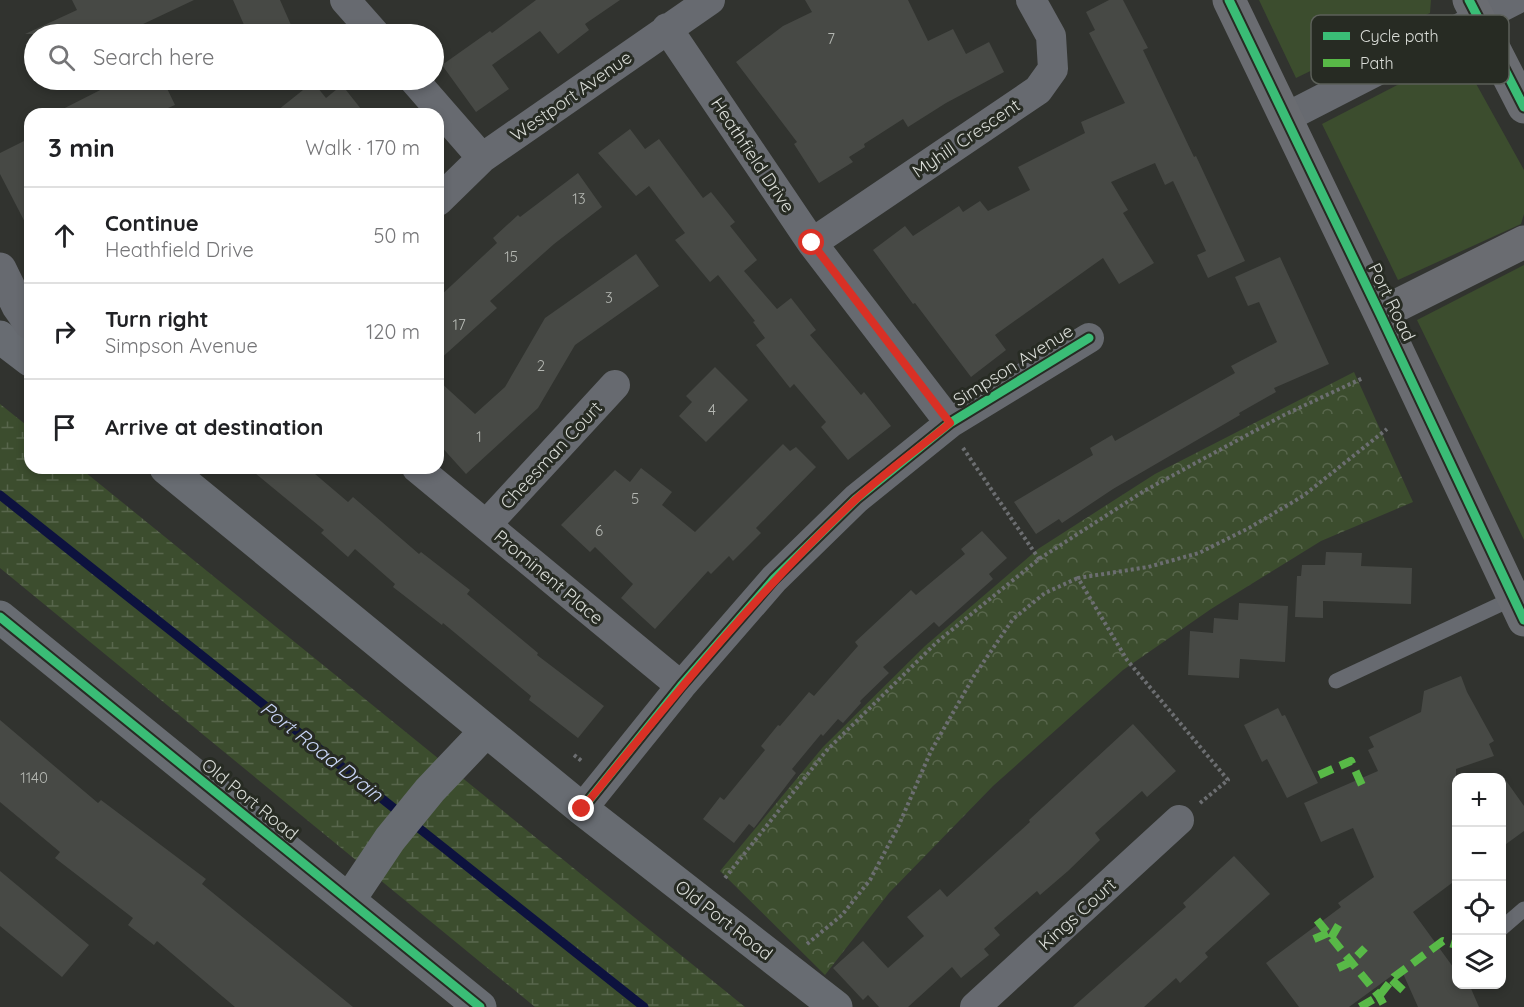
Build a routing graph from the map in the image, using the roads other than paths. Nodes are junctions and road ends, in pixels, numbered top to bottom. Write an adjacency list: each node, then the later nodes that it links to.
1 (345, 0): 7 (street)
2 (710, 0): 8 (street, Westport Avenue)
3 (1031, 0): 19 (street, Myhill Crescent)
4 (1229, 0): 15 (highway, Port Road)
5 (1515, 0): 6 (street)
6 (1474, 10)
7 (366, 24)
8 (668, 28): 16 (street, Westport Avenue); 19 (street, Heathfield Drive)
9 (1509, 78): 12 (highway)
10 (1344, 84): 15 (street)
11 (423, 90): 13 (street)
12 (1524, 107)
13 (438, 108)
14 (444, 114): 16 (street)
15 (1284, 118): 22 (highway, Port Road)
16 (482, 158): 17 (street, Westport Avenue)
17 (444, 195)
18 (1524, 242): 22 (highway)
19 (812, 243): 27 (street, Heathfield Drive)
20 (0, 269): 21 (main road)
21 (24, 314)
22 (1380, 314): 31 (highway, Port Road)
23 (0, 337): 25 (main road)
24 (1089, 338): 27 (street, Simpson Avenue)
25 (24, 355)
26 (615, 385): 30 (street, Cheesman Court)
27 (956, 434): 34 (street, Simpson Avenue)
28 (173, 474): 35 (main road, Old Port Road)
29 (424, 474): 30 (street, Prominent Place)
30 (486, 525): 34 (street, Prominent Place)
31 (1519, 609): 33 (lane)
32 (0, 617): 38 (main road, Old Port Road)
33 (1336, 681)
34 (681, 686): 36 (street, Simpson Avenue)
35 (486, 731): 36 (main road, Old Port Road); 38 (main road)
36 (582, 809): 42 (main road, Old Port Road)
37 (1179, 820): 43 (street, Kings Court)
38 (349, 900): 41 (main road, Old Port Road)
39 (1524, 909): 40 (lane)
40 (1506, 925)
41 (480, 1007)
42 (836, 1007)
43 (975, 1007)

